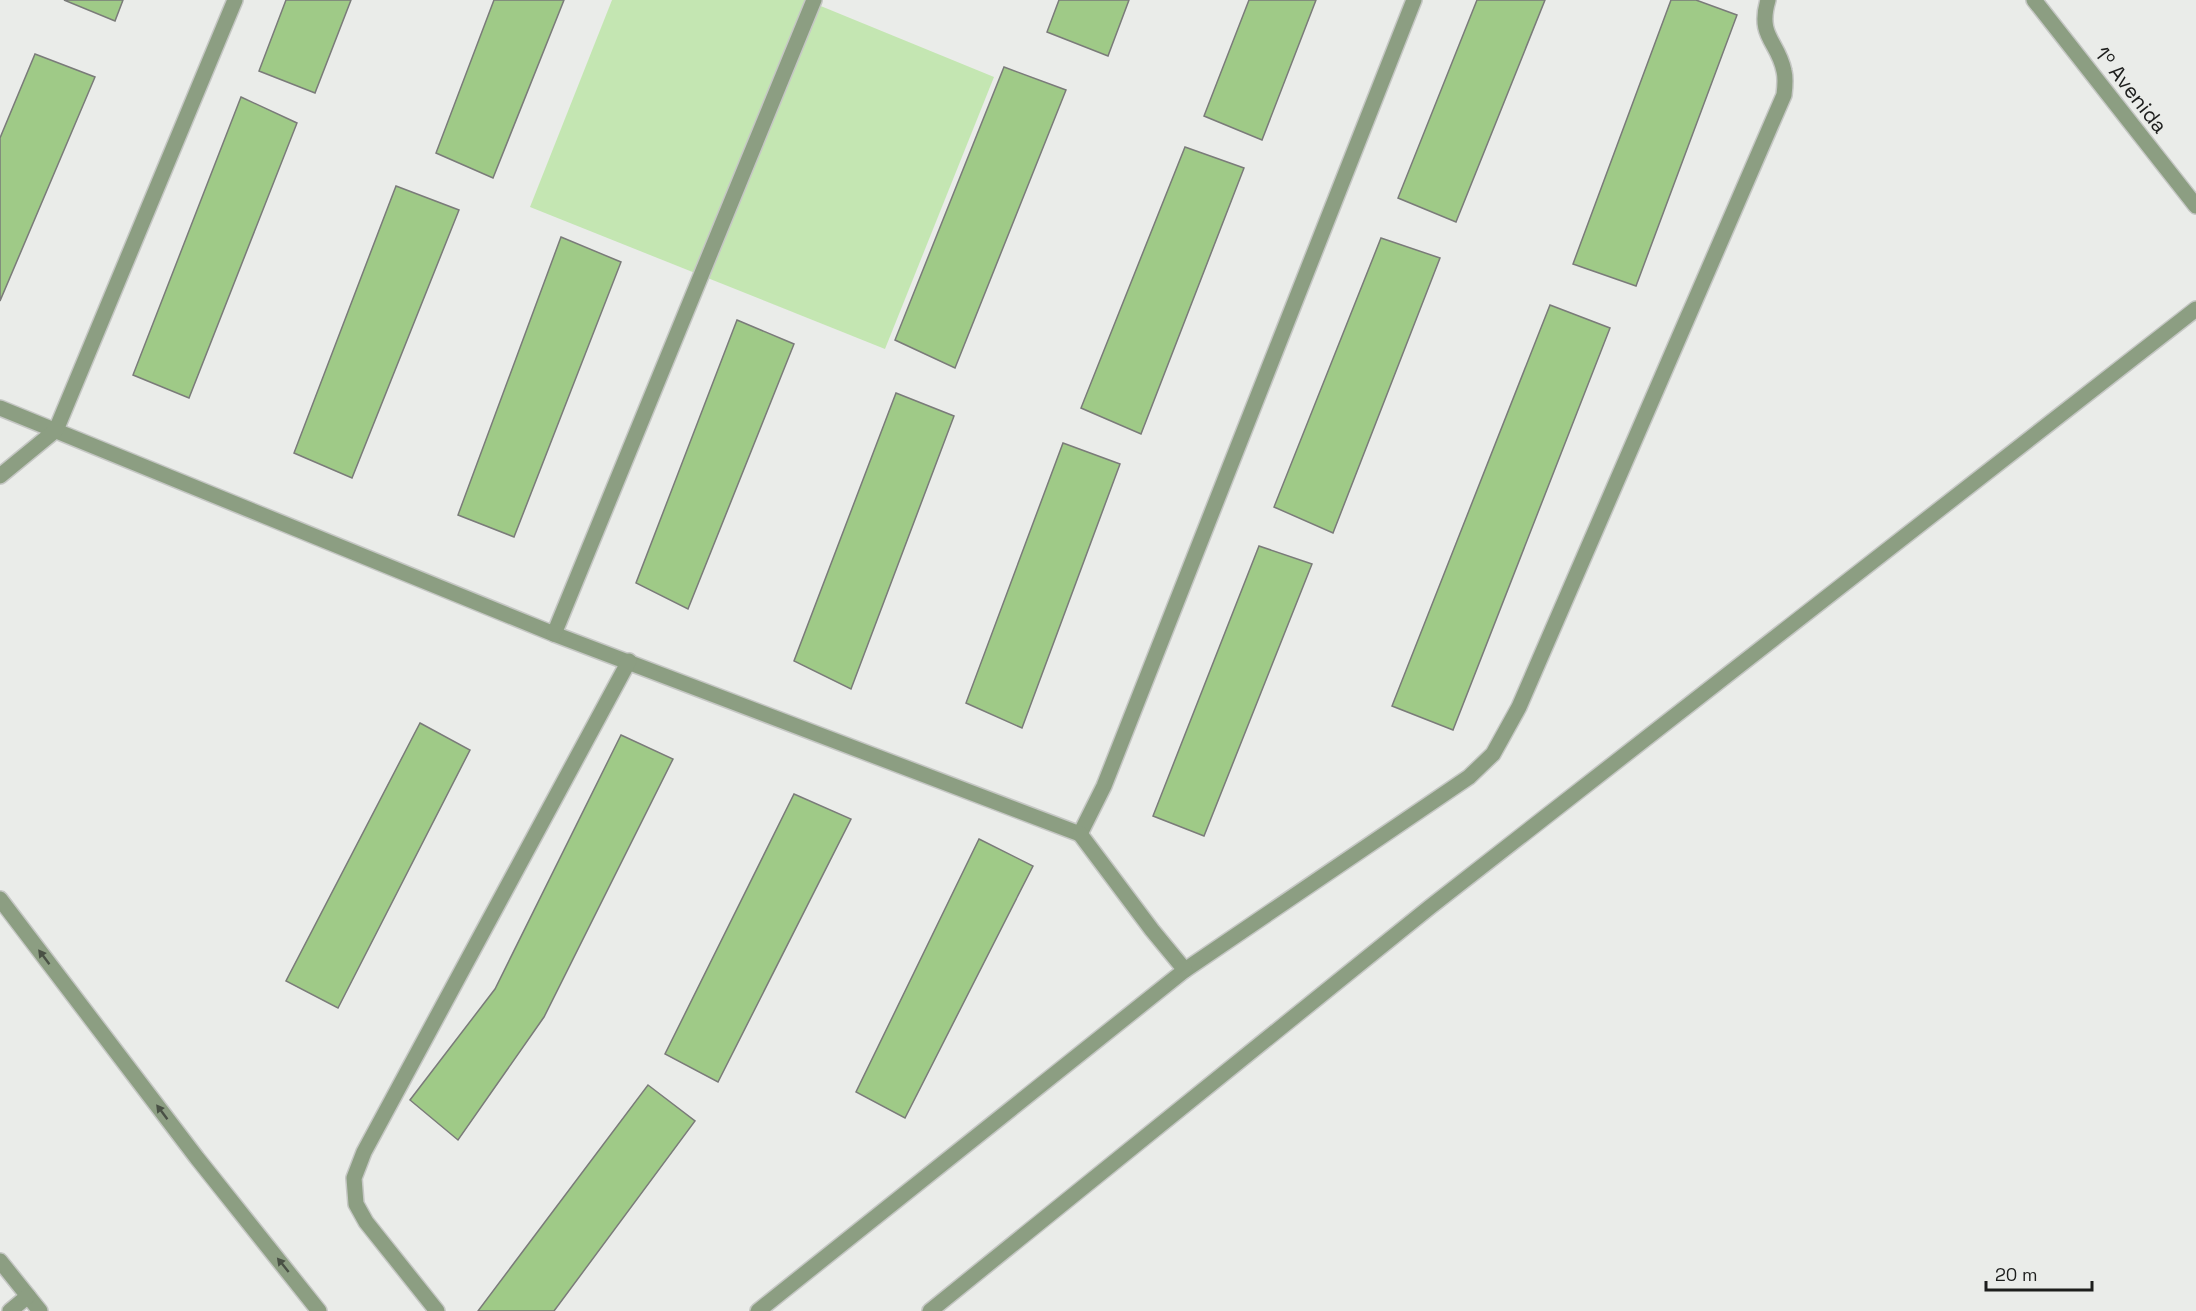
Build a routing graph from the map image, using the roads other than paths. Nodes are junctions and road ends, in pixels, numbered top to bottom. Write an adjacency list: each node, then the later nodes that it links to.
1 (235, 0): 9 (street)
2 (814, 0): 11 (street)
3 (1414, 0): 13 (street)
4 (1768, 0): 15 (street)
5 (2034, 0): 6 (street, 1º Avenida)
6 (2196, 206)
7 (2196, 309): 25 (street)
8 (0, 408): 9 (street)
9 (56, 430): 10 (street); 11 (street)
10 (0, 476)
11 (554, 634): 12 (street)
12 (629, 661): 13 (street); 23 (street)
13 (1080, 834): 15 (street)
14 (0, 899): 17 (street, one-way to 14)
15 (1185, 970): 24 (street)
16 (0, 1262): 18 (street)
17 (303, 1290): 21 (street); 22 (street)
18 (28, 1296): 19 (street); 20 (street)
19 (10, 1311)
20 (40, 1311)
21 (313, 1311)
22 (319, 1311)
23 (437, 1311)
24 (758, 1311)
25 (930, 1311)

